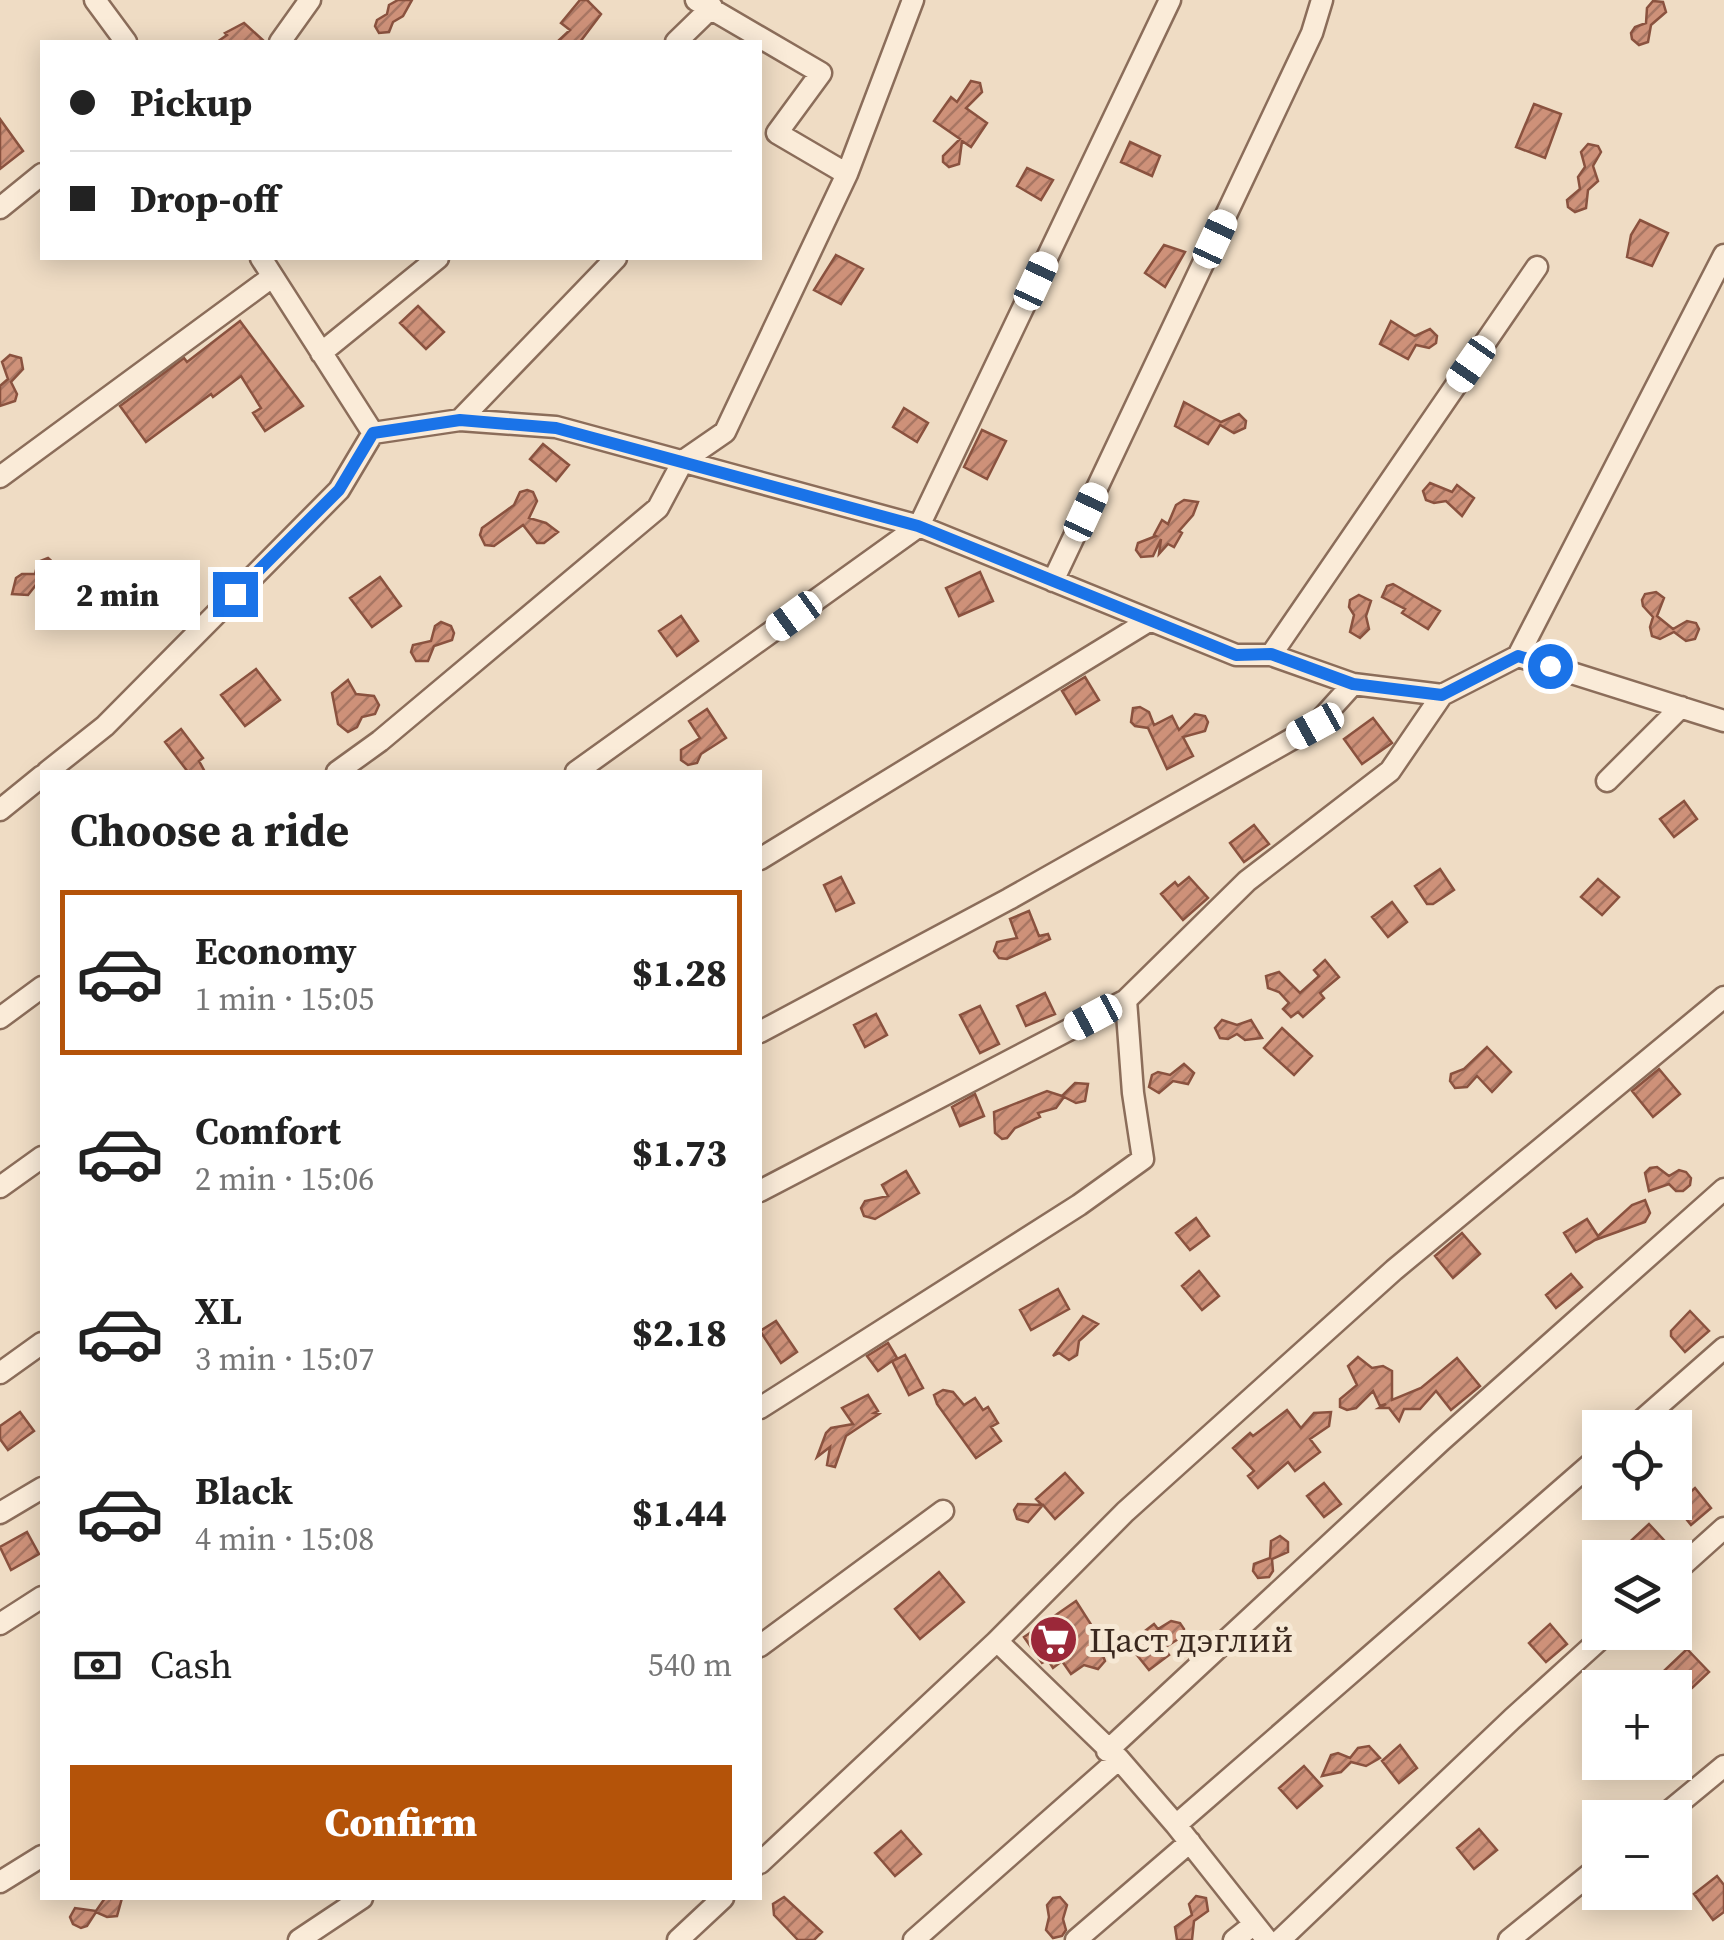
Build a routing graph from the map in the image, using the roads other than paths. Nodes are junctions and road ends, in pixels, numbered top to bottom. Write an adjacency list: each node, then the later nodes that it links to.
1 (95, 0): 7 (street)
2 (310, 0): 8 (street)
3 (913, 0): 11 (street)
4 (1170, 0): 25 (street)
5 (1322, 0): 26 (street)
6 (704, 4): 9 (street); 10 (street)
7 (125, 40)
8 (281, 40)
9 (677, 40)
10 (769, 136): 11 (street)
11 (847, 174): 23 (street)
12 (40, 176): 13 (street)
13 (0, 208)
14 (1724, 255): 29 (street)
15 (262, 260): 19 (street)
16 (436, 260): 20 (street)
17 (614, 260): 21 (street)
18 (1538, 268): 28 (street)
19 (272, 278): 20 (street); 24 (street)
20 (321, 352): 22 (street)
21 (460, 420): 22 (street); 23 (street)
22 (373, 433): 34 (street)
23 (684, 461): 25 (street); 35 (street)
24 (0, 477)
25 (918, 526): 26 (street); 36 (street)
26 (1053, 580): 27 (street)
27 (1147, 622): 28 (street); 40 (street)
28 (1271, 654): 30 (street)
29 (1518, 656): 31 (street); 32 (street)
30 (1353, 684): 31 (street); 45 (street)
31 (1442, 695): 43 (street)
32 (1681, 708): 33 (street); 38 (street)
33 (1724, 721)
34 (49, 770)
35 (340, 770)
36 (579, 770)
37 (40, 777): 39 (street)
38 (1607, 781)
39 (0, 810)
40 (762, 857)
41 (40, 989): 44 (street)
42 (1724, 997): 63 (street)
43 (1126, 1000): 49 (street); 53 (street)
44 (0, 1018)
45 (762, 1031)
46 (40, 1158): 47 (street)
47 (0, 1188)
48 (1724, 1188): 66 (street)
49 (762, 1190)
50 (40, 1344): 52 (street)
51 (1724, 1348): 54 (street)
52 (0, 1373)
53 (762, 1407)
54 (1653, 1410)
55 (1582, 1472): 69 (street)
56 (40, 1489): 58 (street)
57 (943, 1511): 64 (street)
58 (0, 1513)
59 (1724, 1528): 60 (street)
60 (1692, 1557)
61 (40, 1598): 62 (street)
62 (0, 1624)
63 (996, 1641): 66 (street); 72 (street)
64 (762, 1645)
65 (1589, 1650): 83 (street)
66 (1113, 1755): 69 (street); 80 (street)
67 (1724, 1766): 68 (street)
68 (1682, 1800)
69 (1176, 1824): 70 (street)
70 (1190, 1842): 77 (street); 81 (street)
71 (40, 1857): 74 (street)
72 (762, 1861)
73 (1582, 1880): 84 (street)
74 (0, 1882)
75 (359, 1900): 78 (street)
76 (721, 1900): 79 (street)
77 (1260, 1932): 82 (street)
78 (299, 1940)
79 (678, 1940)
80 (914, 1940)
81 (1076, 1940)
82 (1234, 1940)
83 (1280, 1940)
84 (1508, 1940)

